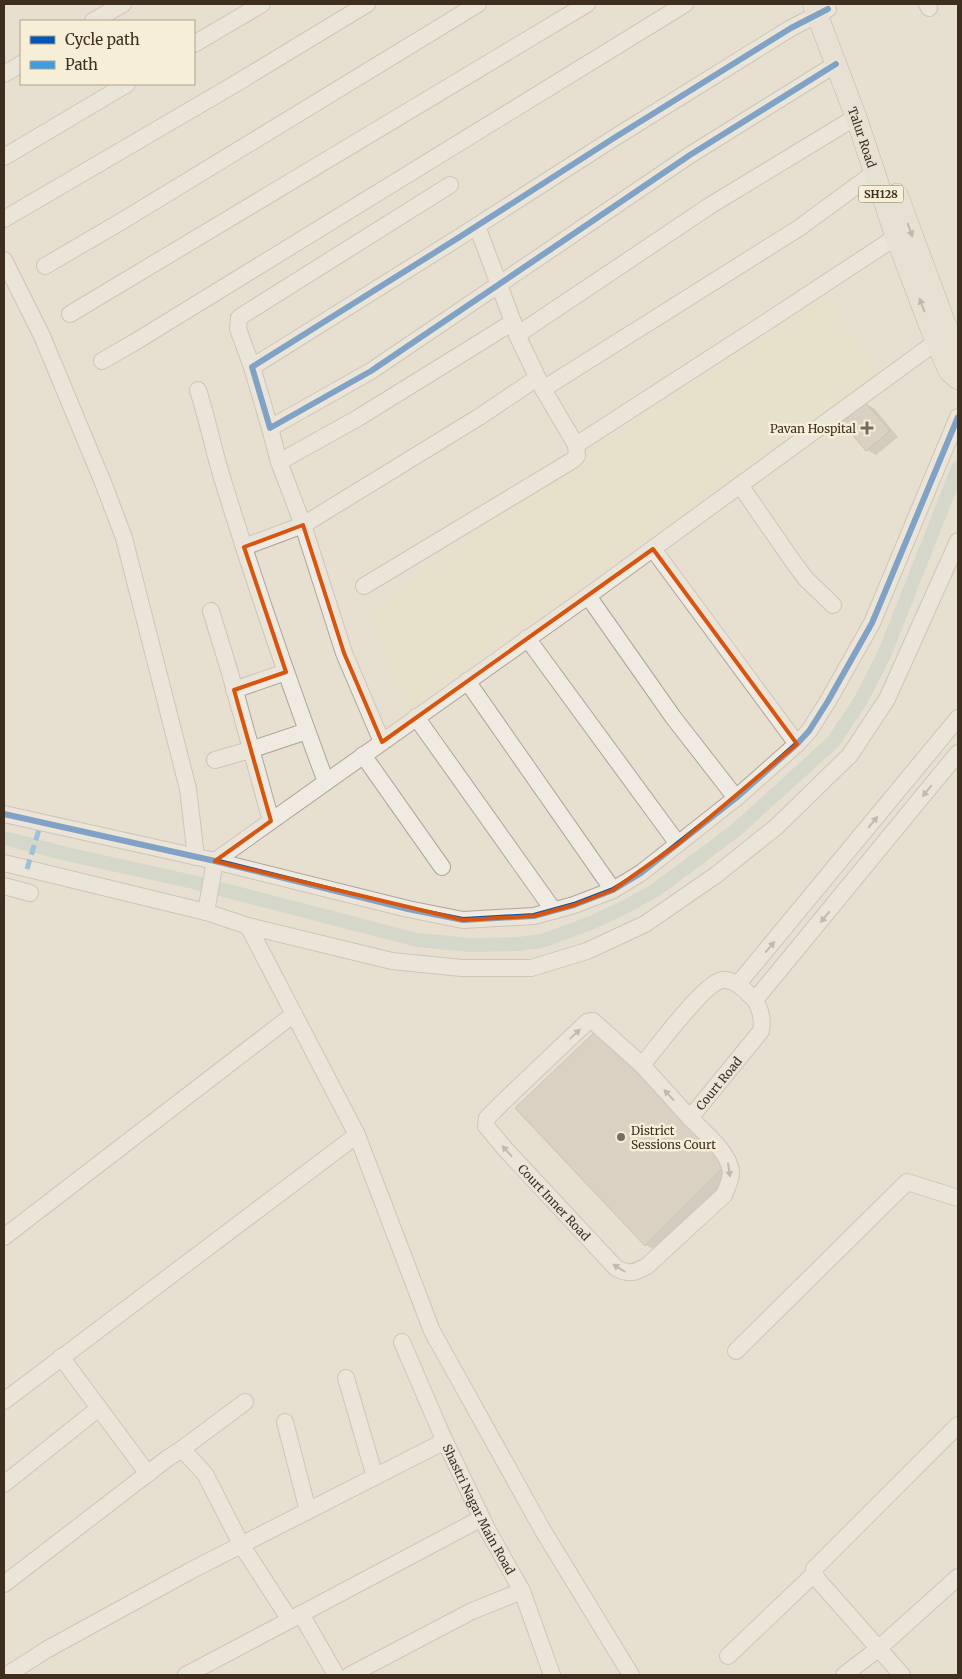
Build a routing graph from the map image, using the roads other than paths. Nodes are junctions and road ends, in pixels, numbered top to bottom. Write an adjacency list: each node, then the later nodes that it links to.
1 (123, 4): 8 (street)
2 (262, 4): 9 (street)
3 (367, 4): 18 (street)
4 (478, 4): 22 (street)
5 (587, 4): 24 (street)
6 (686, 4): 27 (street)
7 (821, 8): 10 (main road, Talur Road / SH128); 19 (street); 29 (main road, Talur Road / SH128, one-way to 29)
8 (95, 20)
9 (195, 43)
10 (836, 64): 14 (main road, Talur Road / SH128); 23 (street)
11 (20, 65): 12 (street)
12 (4, 74)
13 (125, 85): 15 (street)
14 (856, 117): 16 (main road, Talur Road / SH128); 25 (street)
15 (4, 157)
16 (874, 173): 20 (main road, Talur Road / SH128); 30 (street)
17 (450, 185): 28 (street)
18 (4, 220)
19 (477, 226): 23 (street); 28 (street)
20 (896, 237): 26 (main road, Talur Road / SH128, one-way to 20); 34 (street)
21 (4, 260): 63 (street)
22 (45, 266)
23 (499, 284): 25 (street); 33 (street)
24 (70, 314)
25 (515, 329): 30 (street); 35 (street)
26 (936, 342): 29 (main road, Talur Road / SH128); 36 (street)
27 (102, 360)
28 (252, 367): 33 (street)
29 (958, 378)
30 (540, 383): 34 (street); 37 (street)
31 (198, 390): 39 (street)
32 (958, 418): 53 (street)
33 (270, 428): 35 (street)
34 (576, 445): 41 (street)
35 (279, 462): 37 (street)
36 (740, 484): 40 (street); 43 (street)
37 (303, 525): 39 (street); 52 (street)
38 (958, 541): 72 (street)
39 (244, 547): 46 (street)
40 (653, 549): 42 (street); 53 (street)
41 (364, 586)
42 (588, 596): 45 (street); 59 (street)
43 (833, 605)
44 (211, 611): 48 (street)
45 (528, 638): 47 (street); 62 (street)
46 (286, 672): 48 (street); 51 (street)
47 (467, 681): 49 (street); 68 (street)
48 (234, 690): 54 (street)
49 (416, 717): 52 (street); 71 (street)
50 (958, 718): 73 (street, one-way to 50)
51 (307, 731): 54 (street); 58 (street)
52 (382, 742): 56 (street)
53 (797, 744): 59 (street)
54 (250, 750): 57 (street); 61 (street)
55 (958, 753): 74 (street, one-way to 74)
56 (363, 755): 58 (street); 66 (street)
57 (215, 760)
58 (326, 782): 61 (street)
59 (736, 798): 62 (street)
60 (4, 814): 63 (street)
61 (270, 821): 65 (street)
62 (678, 844): 68 (street)
63 (196, 858): 65 (street)
64 (4, 863): 70 (street)
65 (214, 867): 70 (street); 71 (street)
66 (442, 867)
67 (4, 886): 69 (street)
68 (613, 890): 71 (street)
69 (30, 893)
70 (207, 906): 72 (street)
71 (554, 911)
72 (248, 926): 75 (street)
73 (738, 984): 74 (street); 76 (street)
74 (755, 1000): 77 (street, Court Road)
75 (294, 1014): 78 (street); 80 (street)
76 (642, 1065): 77 (street, Court Road, one-way to 76); 77 (street, Court Inner Road, one-way to 76)
77 (690, 1118)
78 (357, 1135): 83 (street); 110 (street)
79 (958, 1198): 82 (street)
80 (4, 1238)
81 (402, 1342): 90 (street, Shastri Nagar Main Road)
82 (736, 1351)
83 (62, 1357): 85 (street); 87 (street)
84 (346, 1378): 93 (street)
85 (4, 1401)
86 (245, 1402): 91 (street)
87 (99, 1408): 92 (street); 94 (street)
88 (284, 1422): 95 (street)
89 (958, 1425): 99 (street)
90 (445, 1441): 93 (street); 96 (street, Shastri Nagar Main Road)
91 (182, 1449): 92 (street); 97 (street)
92 (148, 1474): 100 (street)
93 (375, 1477): 95 (street)
94 (4, 1484)
95 (308, 1511): 97 (street)
96 (482, 1518): 101 (street, Shastri Nagar Main Road); 102 (street)
97 (242, 1546): 102 (street); 105 (street)
98 (958, 1577): 103 (street)
99 (818, 1580): 103 (street); 104 (street)
100 (4, 1584)
101 (522, 1590): 108 (street); 109 (street, Shastri Nagar Main Road)
102 (296, 1617): 106 (street); 107 (street)
103 (878, 1649): 111 (street); 112 (street)
104 (728, 1656)
105 (7, 1675)
106 (186, 1675)
107 (336, 1675)
108 (350, 1675)
109 (552, 1675)
110 (630, 1675)
111 (844, 1675)
112 (902, 1675)

